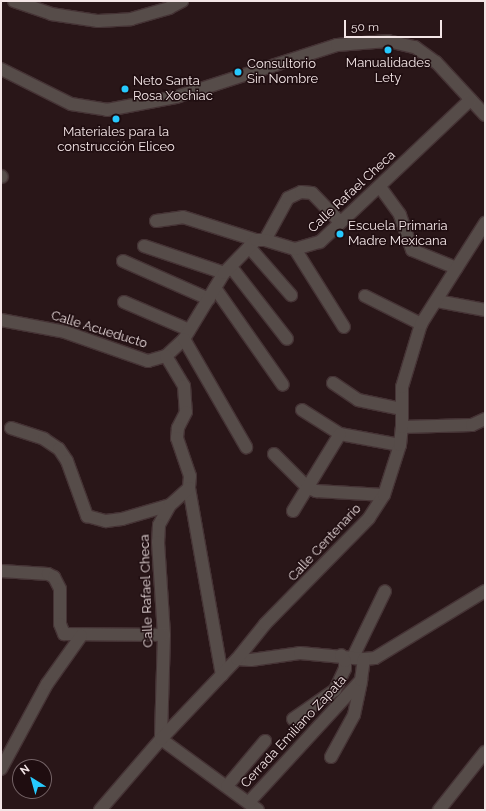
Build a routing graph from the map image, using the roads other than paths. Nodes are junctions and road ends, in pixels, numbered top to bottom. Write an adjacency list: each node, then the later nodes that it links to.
1 (14, 1): 3 (street)
2 (182, 1): 3 (street)
3 (42, 6)
4 (2, 72): 5 (street)
5 (470, 100): 6 (street); 7 (street, Calle Rafael Checa)
6 (485, 115)
7 (380, 187): 9 (street, Calle Rafael Checa); 17 (street)
8 (156, 221): 11 (street)
9 (340, 222): 11 (street); 15 (street, Calle Rafael Checa)
10 (485, 223): 12 (street, Calle Centenario)
11 (257, 242): 15 (street); 18 (street); 20 (street)
12 (473, 243): 13 (street); 17 (street, Calle Centenario)
13 (485, 244)
14 (144, 246): 18 (street)
15 (295, 250): 28 (street)
16 (123, 261): 22 (street)
17 (456, 268): 23 (street, Calle Centenario)
18 (227, 270): 19 (street); 30 (street)
19 (215, 288): 22 (street); 33 (street)
20 (291, 295)
21 (365, 296): 27 (street)
22 (208, 299): 29 (street)
23 (437, 301): 25 (street); 27 (street, Calle Centenario)
24 (124, 302): 29 (street)
25 (485, 310)
26 (1, 320): 31 (street, Calle Acueducto)
27 (421, 324): 34 (street, Calle Centenario)
28 (344, 327)
29 (187, 335): 31 (street); 41 (street)
30 (287, 340)
31 (166, 356): 43 (street)
32 (333, 383): 34 (street)
33 (283, 385)
34 (402, 409): 37 (street, Calle Centenario)
35 (302, 410): 39 (street)
36 (485, 419): 37 (street)
37 (402, 426): 40 (street, Calle Centenario)
38 (11, 428): 46 (street)
39 (340, 434): 40 (street); 44 (street)
40 (400, 445): 45 (street, Calle Centenario)
41 (246, 447)
42 (274, 454): 44 (street)
43 (189, 488): 46 (street, Calle Rafael Checa); 56 (street)
44 (308, 488): 45 (street); 47 (street)
45 (384, 495): 55 (street, Calle Centenario)
46 (170, 505): 51 (street, Calle Rafael Checa)
47 (292, 511)
48 (1, 571): 52 (street)
49 (385, 591): 54 (street)
50 (485, 592): 54 (street, Cerrada Emiliano Zapata)
51 (164, 635): 52 (street); 59 (street, Calle Rafael Checa)
52 (81, 636): 63 (street)
53 (341, 655): 54 (street, Cerrada Emiliano Zapata); 55 (street, Cerrada Emiliano Zapata); 58 (street)
54 (359, 658): 57 (street, Cerrada Emiliano Zapata)
55 (237, 659): 56 (street, Calle Centenario)
56 (222, 675): 59 (street, Calle Centenario)
57 (361, 680): 62 (street); 65 (street, Cerrada Emiliano Zapata)
58 (293, 719)
59 (161, 739): 64 (street); 66 (street, Calle Centenario)
60 (265, 741): 64 (street)
61 (485, 752): 68 (street)
62 (331, 756)
63 (1, 769)
64 (227, 786): 65 (street)
65 (249, 802): 67 (street)
66 (105, 808)
67 (258, 810)
68 (439, 810)

